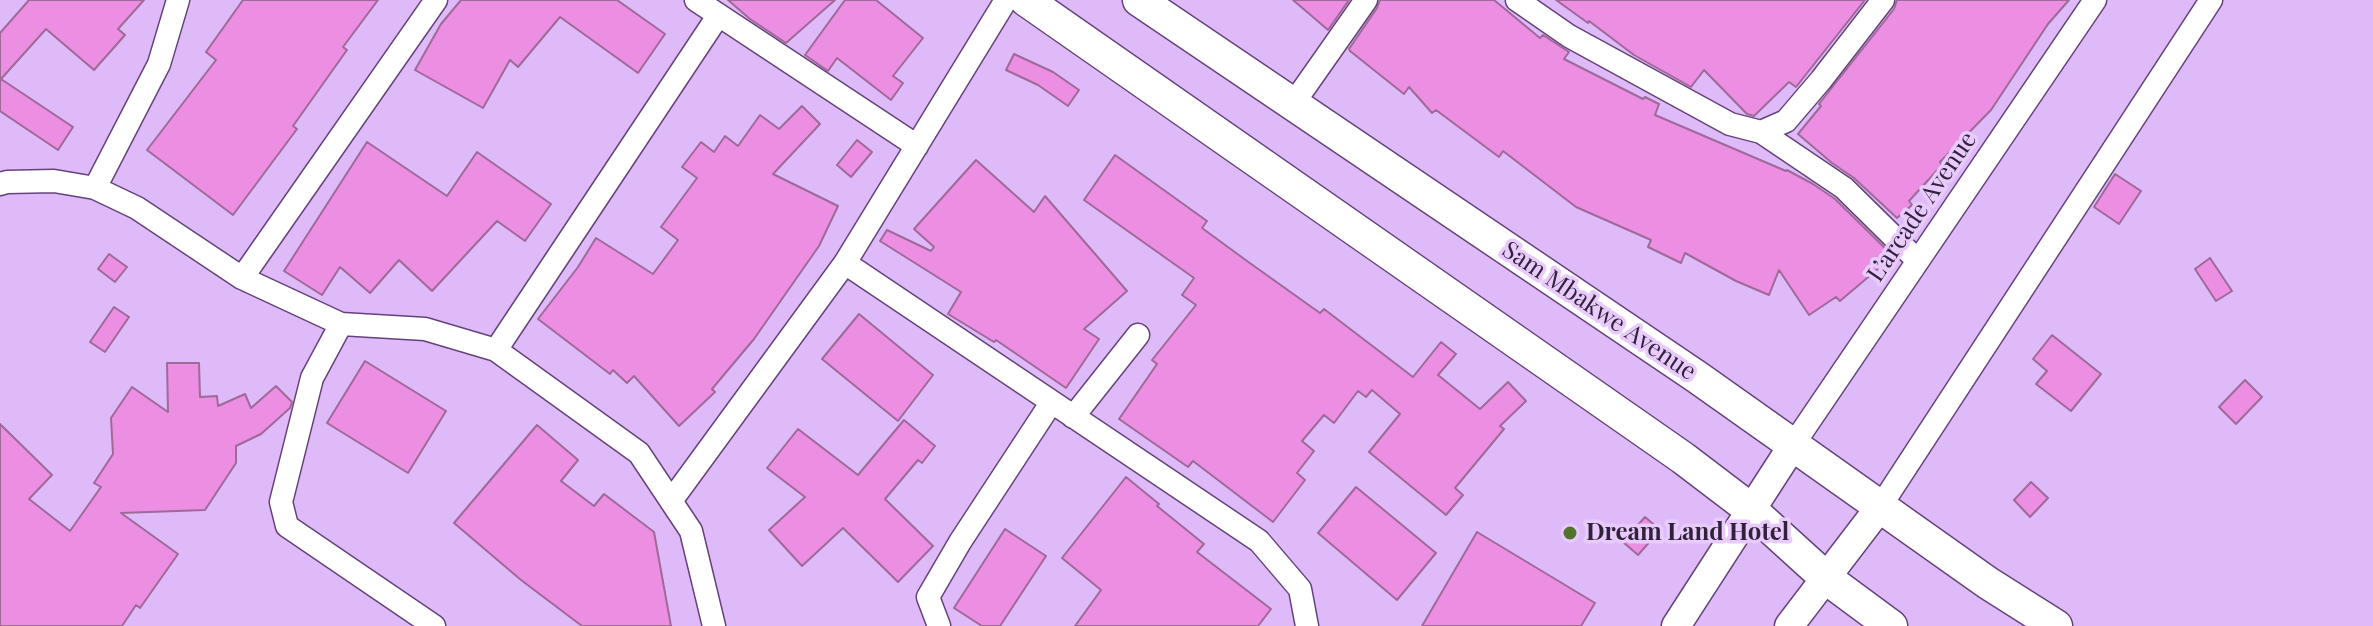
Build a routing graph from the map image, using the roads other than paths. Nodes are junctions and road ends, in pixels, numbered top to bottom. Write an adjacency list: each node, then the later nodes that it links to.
1 (178, 0): 17 (street)
2 (436, 0): 20 (street)
3 (696, 0): 12 (street)
4 (1006, 0): 15 (street)
5 (1026, 0): 29 (main road)
6 (1366, 0): 13 (street)
7 (1517, 0): 14 (street)
8 (1883, 0): 14 (street)
9 (2095, 0): 18 (street, L’arcade Avenue)
10 (2211, 0): 28 (street)
11 (1158, 5): 13 (main road, Sam Mbakwe Avenue)
12 (718, 16): 15 (street); 23 (street)
13 (1293, 104): 26 (main road, Sam Mbakwe Avenue)
14 (1761, 132): 18 (street)
15 (917, 146): 19 (street)
16 (0, 184): 17 (street)
17 (95, 188): 20 (street)
18 (1917, 260): 26 (street, L’arcade Avenue)
19 (845, 263): 24 (street); 27 (street)
20 (242, 278): 21 (street)
21 (341, 324): 23 (street); 31 (street)
22 (1138, 335): 25 (street)
23 (496, 350): 27 (street)
24 (1051, 403): 25 (street); 33 (street)
25 (1073, 417): 34 (street)
26 (1793, 445): 28 (main road, Sam Mbakwe Avenue); 29 (street)
27 (671, 501): 32 (street)
28 (1880, 507): 30 (street); 38 (main road, Sam Mbakwe Avenue)
29 (1750, 509): 30 (main road); 35 (street)
30 (1826, 578): 36 (street); 37 (main road)
31 (434, 626)
32 (714, 626)
33 (939, 626)
34 (1307, 626)
35 (1676, 626)
36 (1789, 626)
37 (1891, 626)
38 (2056, 626)

